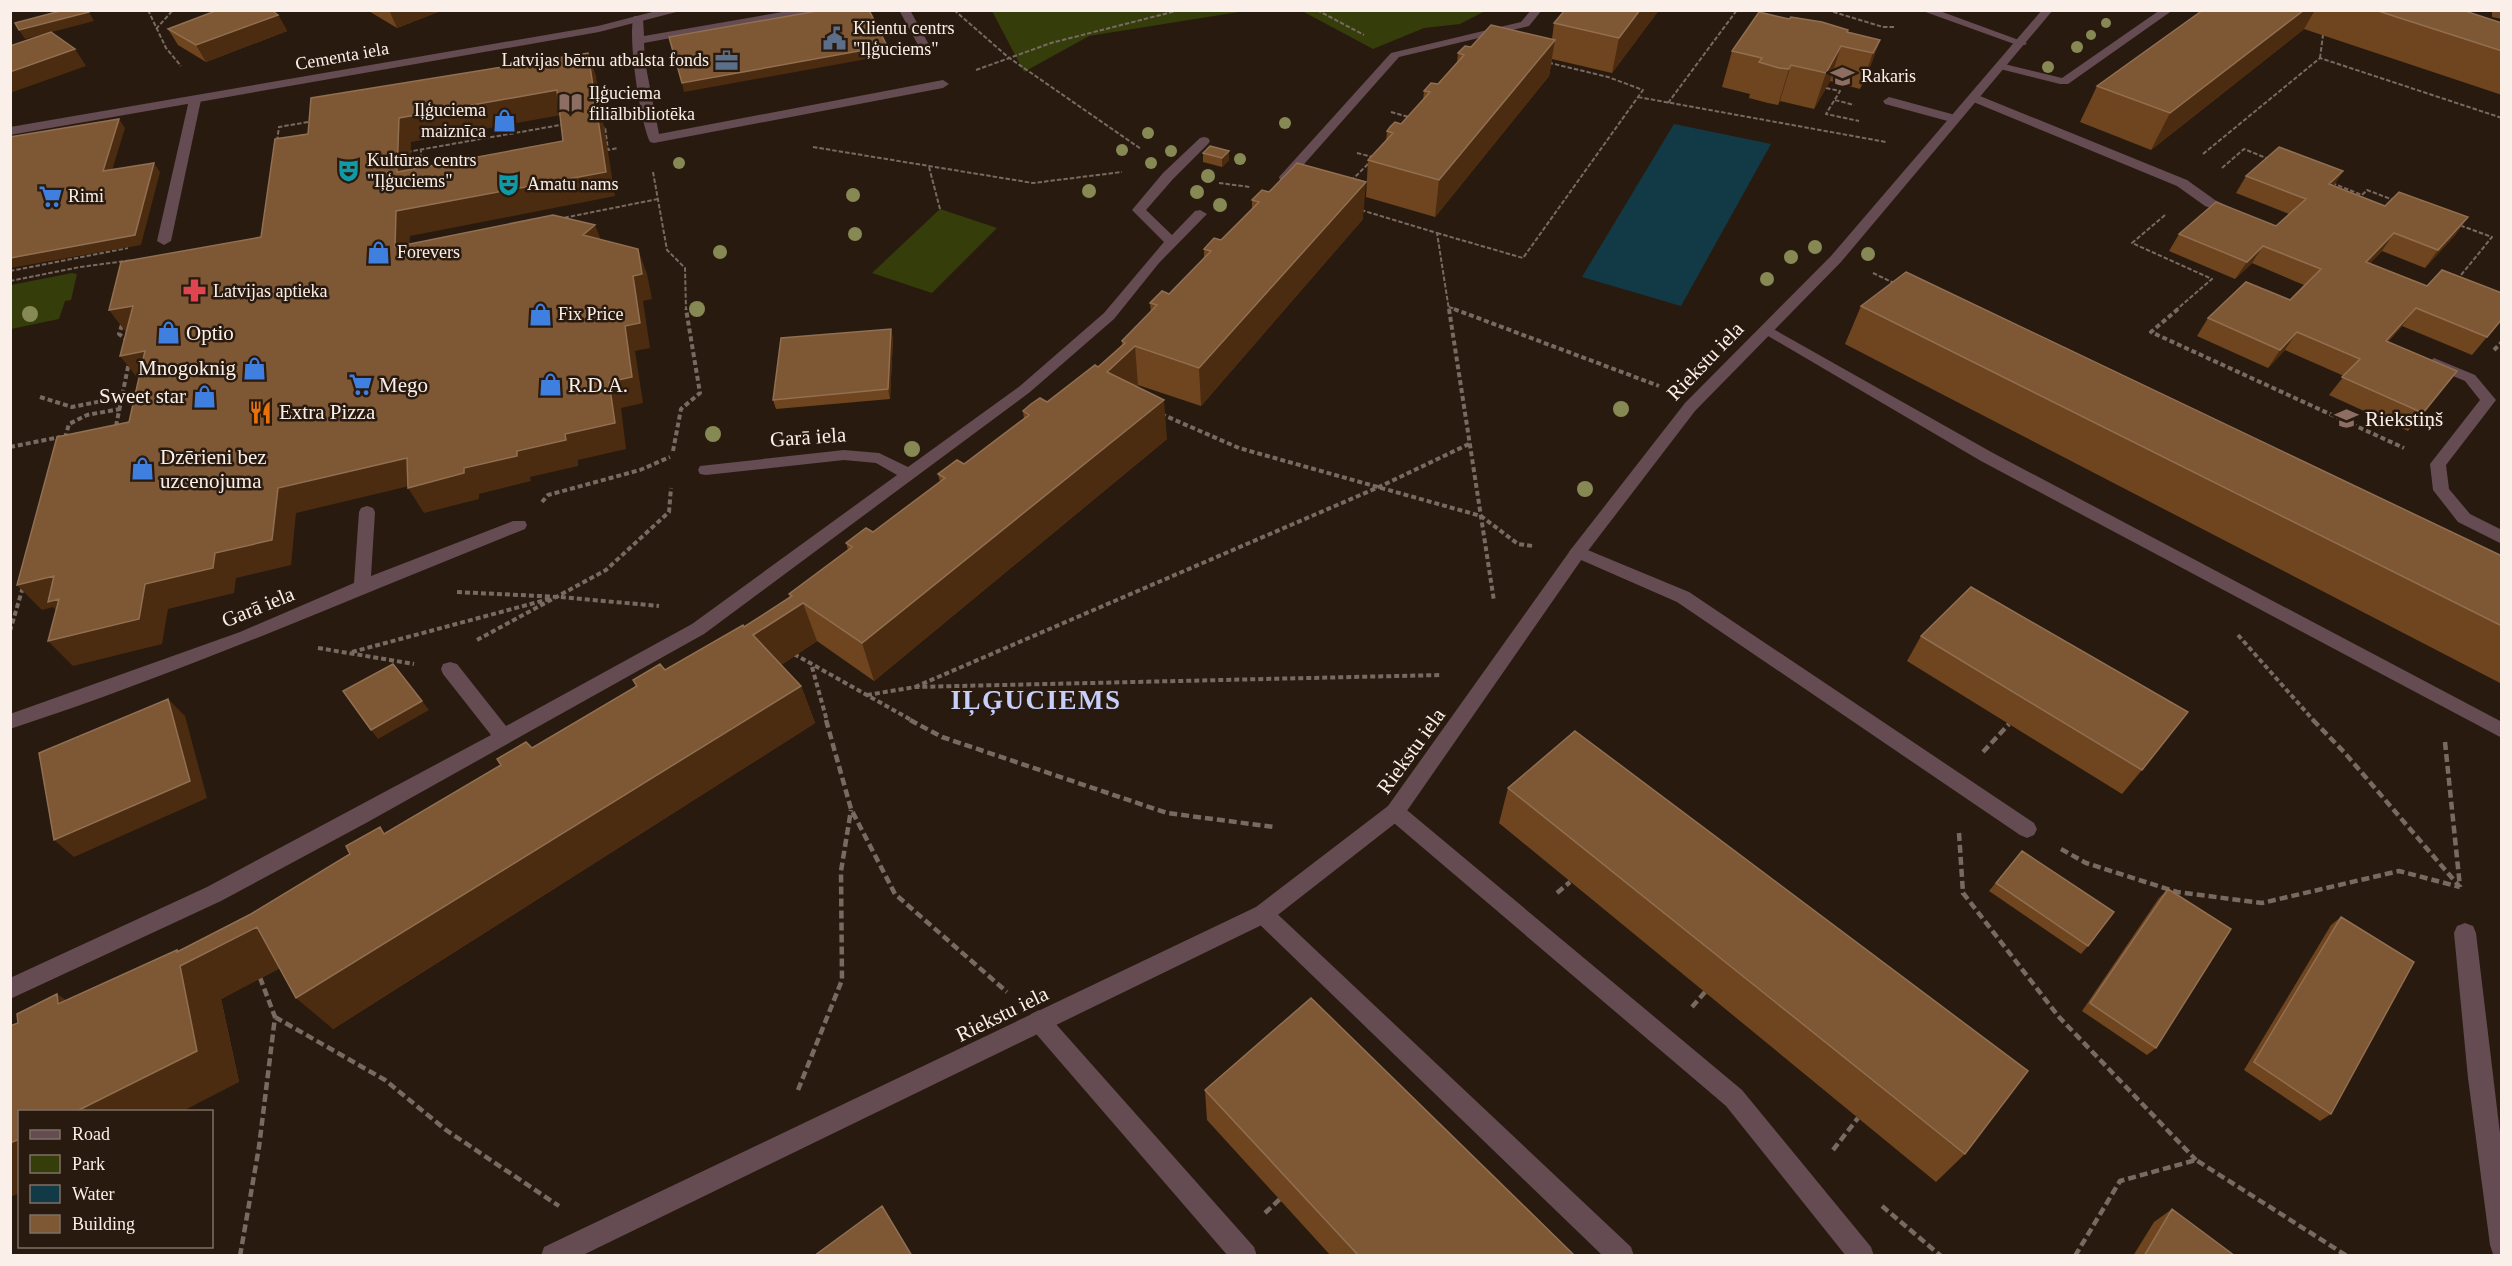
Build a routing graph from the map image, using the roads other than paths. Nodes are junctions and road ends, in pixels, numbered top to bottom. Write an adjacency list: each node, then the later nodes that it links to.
1 (679, 10): 8 (street, Cementa iela)
2 (816, 10): 9 (street)
3 (904, 10): 11 (street)
4 (1536, 10): 20 (street)
5 (1925, 10): 10 (street)
6 (2048, 10): 10 (street, Riekstu iela)
7 (2168, 10): 12 (street)
8 (638, 18): 9 (street); 15 (street, Cementa iela)
9 (637, 40): 13 (street)
10 (2021, 43): 12 (street, Riekstu iela)
11 (927, 52)
12 (2000, 66): 14 (street, Riekstu iela)
13 (943, 84)
14 (1974, 98): 17 (street, Riekstu iela); 22 (street)
15 (200, 99): 18 (street, Cementa iela); 23 (street)
16 (1889, 102): 17 (street)
17 (1955, 119): 25 (street, Riekstu iela)
18 (10, 131)
19 (1204, 141): 24 (street)
20 (1285, 177)
21 (1200, 214): 24 (street)
22 (2251, 220)
23 (164, 241)
24 (1171, 242): 28 (street)
25 (1768, 330): 32 (street, Riekstu iela); 36 (street)
26 (2422, 358): 31 (street)
27 (706, 470): 28 (street, Garā iela)
28 (909, 475): 37 (street)
29 (367, 512): 33 (street)
30 (519, 525): 33 (street, Garā iela)
31 (2502, 538)
32 (1578, 552): 38 (street, Riekstu iela); 39 (street)
33 (362, 587): 35 (street, Garā iela)
34 (450, 669): 37 (street)
35 (10, 722)
36 (2502, 731)
37 (504, 737): 42 (street)
38 (1395, 812): 40 (street, Riekstu iela); 48 (street)
39 (2027, 829)
40 (1263, 914): 43 (street, Riekstu iela); 47 (street)
41 (2465, 933): 44 (street)
42 (10, 989)
43 (1039, 1021): 45 (street, Riekstu iela); 46 (street)
44 (2502, 1245)
45 (553, 1256)
46 (1245, 1256)
47 (1622, 1256)
48 (1862, 1256)

